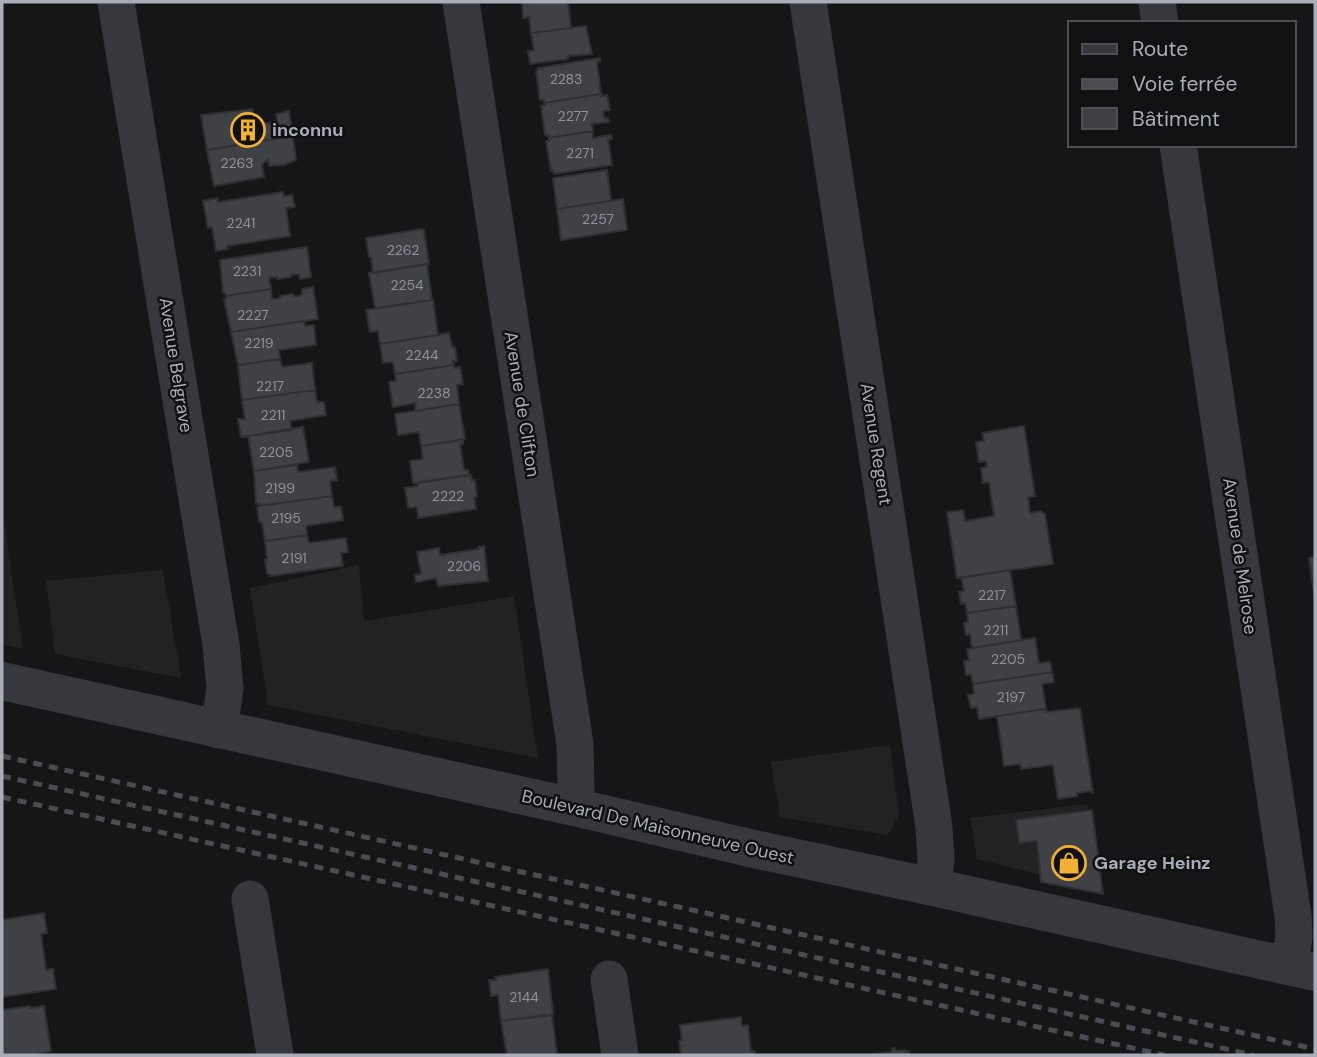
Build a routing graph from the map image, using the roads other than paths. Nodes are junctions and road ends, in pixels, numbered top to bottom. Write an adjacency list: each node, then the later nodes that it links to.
1 (116, 2): 8 (street, Avenue Belgrave)
2 (461, 2): 9 (street, Avenue de Clifton)
3 (808, 2): 10 (street, Avenue Regent)
4 (1157, 2): 5 (street)
5 (1160, 21)
6 (1178, 147): 12 (street, Avenue de Melrose)
7 (2, 681): 8 (street, Boulevard De Maisonneuve Ouest)
8 (219, 730): 9 (street, Boulevard De Maisonneuve Ouest)
9 (574, 807): 10 (street, Boulevard De Maisonneuve Ouest)
10 (933, 887): 12 (street, Boulevard De Maisonneuve Ouest)
11 (250, 899): 14 (street)
12 (1303, 969)
13 (609, 979): 15 (street)
14 (275, 1055)
15 (620, 1055)

